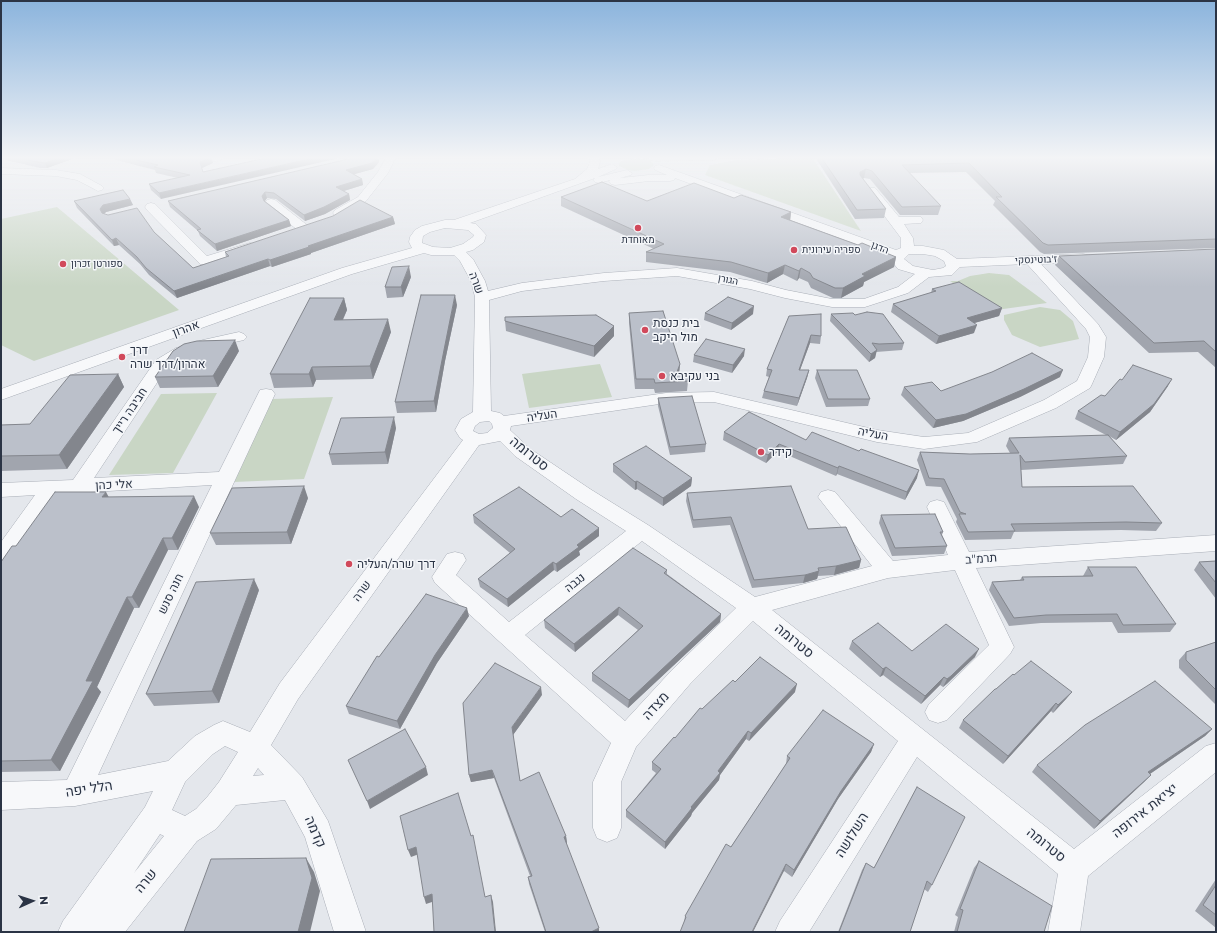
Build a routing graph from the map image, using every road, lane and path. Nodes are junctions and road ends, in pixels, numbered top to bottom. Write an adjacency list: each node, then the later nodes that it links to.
1 (359, 201): 10 (street)
2 (523, 201): 14 (street)
3 (545, 201): 16 (street)
4 (748, 201): 21 (street, הדגן)
5 (879, 201): 12 (street)
6 (166, 203): 8 (street)
7 (271, 203): 15 (street)
8 (151, 207): 9 (street); 19 (street)
9 (137, 210)
10 (330, 218)
11 (917, 220): 12 (street)
12 (895, 221): 17 (street)
13 (317, 223): 15 (street)
14 (455, 224): 16 (street); 20 (street)
15 (303, 228): 18 (street)
16 (472, 228): 22 (street)
17 (904, 232): 21 (street); 23 (street)
18 (289, 234)
19 (260, 244)
20 (419, 244): 22 (street); 33 (street, אהרון)
21 (871, 245): 23 (street, הדגן)
22 (457, 251): 28 (street, שרה)
23 (903, 253): 26 (street); 27 (street)
24 (1092, 258): 25 (street, ז'בוטינסקי)
25 (1030, 260): 26 (street, ז'בוטינסקי); 35 (street, העליה)
26 (953, 263): 27 (street)
27 (925, 274): 29 (street, הגורן)
28 (478, 281): 29 (street, הגורן); 30 (street, שרה)
29 (522, 287): 30 (street, הגורן)
30 (482, 298): 34 (street, שרה)
31 (239, 337): 38 (street, חביבה רייך)
32 (266, 394): 37 (street, חנה סנש)
33 (1, 395)
34 (482, 416): 35 (street); 36 (street)
35 (501, 426): 36 (street); 43 (street, סטרומה)
36 (474, 439): 54 (street, שרה)
37 (226, 478): 38 (street, אלי כהן); 59 (street, חנה סנש)
38 (78, 487): 39 (street, אלי כהן)
39 (49, 489): 40 (street, אלי כהן); 45 (street)
40 (1, 490)
41 (828, 497): 48 (street)
42 (937, 507): 47 (street)
43 (641, 530): 49 (street, סטרומה); 50 (street, נגבה)
44 (1216, 543): 47 (street, תרמ"ב)
45 (1, 558)
46 (455, 560): 50 (street)
47 (962, 561): 48 (street, תרמ"ב); 51 (street)
48 (888, 570): 49 (street, תרמ"ב)
49 (752, 606): 52 (street, מצדה); 53 (street, סטרומה)
50 (509, 636): 52 (street)
51 (938, 712)
52 (626, 739): 62 (street, מצדה)
53 (914, 739): 64 (street, סטרומה); 68 (street, השלושה)
54 (255, 746): 56 (street); 57 (street, קדמה); 58 (street, שרה)
55 (1216, 755): 64 (street, יציאת אירופה)
56 (175, 773): 59 (street, הלל יפה); 61 (street)
57 (292, 786): 58 (street); 67 (street, קדמה)
58 (229, 792): 63 (street, שרה)
59 (75, 793): 60 (street, הלל יפה)
60 (1, 796)
61 (155, 817): 63 (street); 65 (street)
62 (607, 828)
63 (186, 830): 66 (street, שרה)
64 (1074, 868): 69 (street)
65 (74, 932)
66 (105, 932)
67 (350, 932)
68 (791, 932)
69 (1064, 932)

